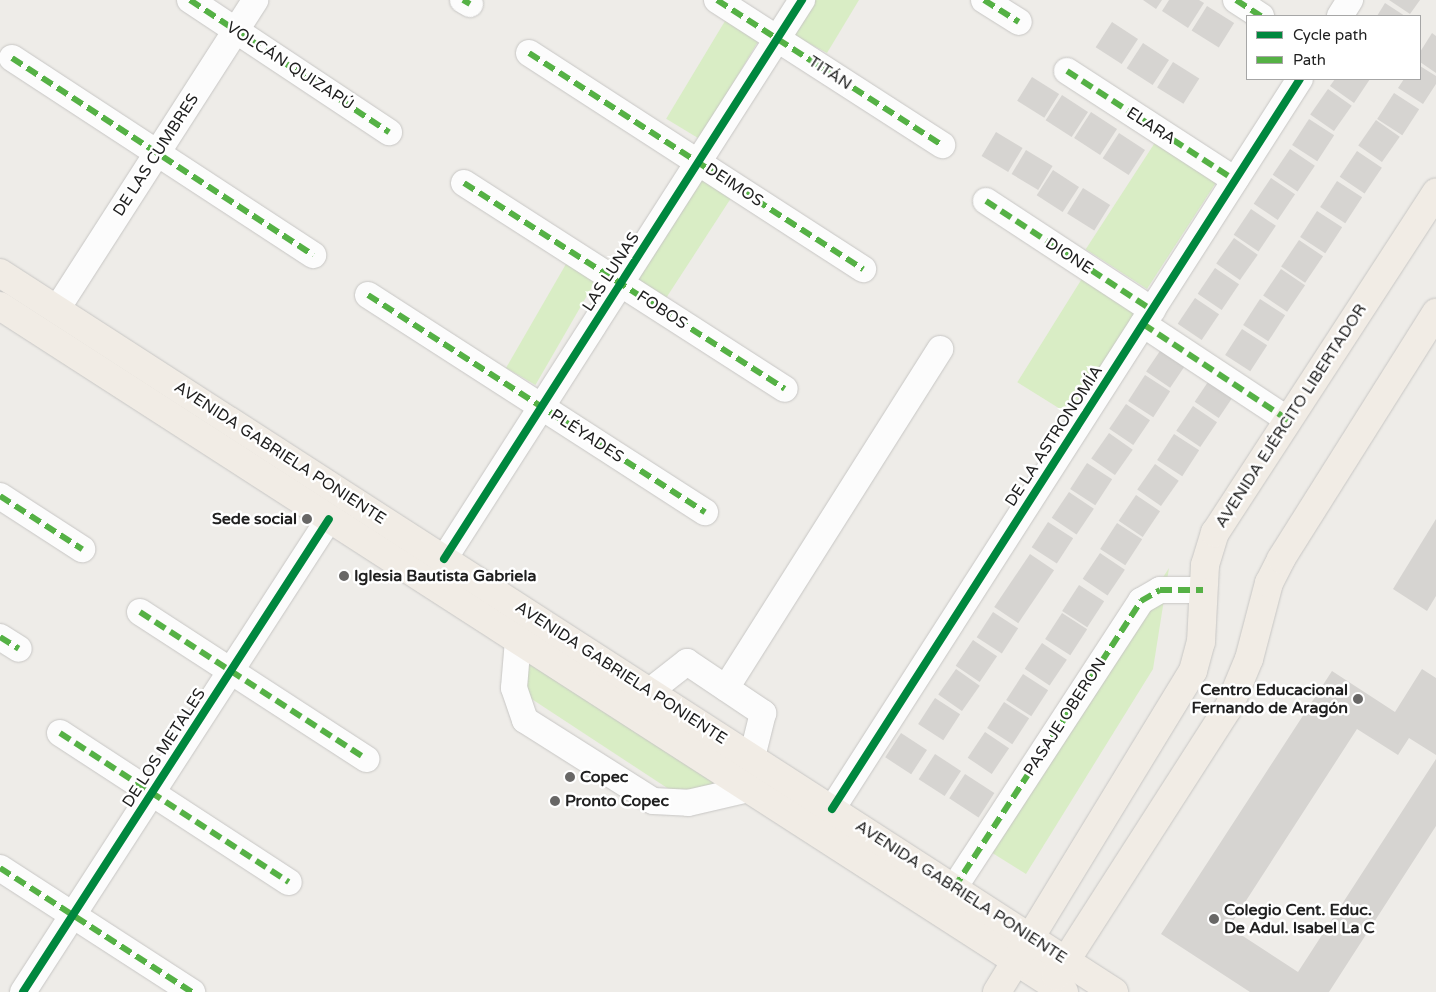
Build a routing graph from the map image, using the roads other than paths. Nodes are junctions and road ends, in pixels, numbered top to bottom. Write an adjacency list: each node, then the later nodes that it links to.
1 (190, 0): 11 (street, VOLCÁN QUIZAPÚ)
2 (255, 0): 11 (street, DE LAS CUMBRES)
3 (717, 0): 12 (street, TITÁN)
4 (802, 0): 12 (street, LAS LUNAS)
5 (984, 0): 10 (street)
6 (1236, 0): 8 (street)
7 (1350, 0): 9 (street)
8 (1259, 15)
9 (1341, 15)
10 (1019, 22)
11 (236, 30): 17 (street, VOLCÁN QUIZAPÚ); 19 (street, DE LAS CUMBRES)
12 (777, 39): 18 (street, TITÁN); 20 (street, LAS LUNAS)
13 (529, 53): 20 (street, DEIMOS)
14 (12, 58): 19 (street)
15 (1067, 71): 21 (street, ELARA)
16 (1299, 80): 21 (street, DE LA ASTRONOMÍA)
17 (390, 132)
18 (942, 145)
19 (157, 153): 25 (street); 31 (street, DE LAS CUMBRES)
20 (698, 162): 26 (street, DEIMOS); 28 (street, LAS LUNAS)
21 (1235, 180): 33 (street, DE LA ASTRONOMÍA)
22 (464, 183): 28 (street, FOBOS)
23 (1436, 193): 37 (main road, AVENIDA EJÉRCITO LIBERTADOR)
24 (986, 202): 33 (street, DIONE)
25 (312, 254)
26 (863, 269)
27 (0, 273): 31 (main road, AVENIDA GABRIELA PONIENTE)
28 (620, 283): 35 (street, FOBOS); 36 (street, LAS LUNAS)
29 (368, 295): 36 (street, PLÉYADES)
30 (0, 306): 40 (main road, AVENIDA GABRIELA PONIENTE)
31 (57, 309): 42 (main road, AVENIDA GABRIELA PONIENTE)
32 (1436, 312): 61 (main road)
33 (1148, 317): 37 (street, DIONE); 54 (street, DE LA ASTRONOMÍA)
34 (940, 349): 47 (street)
35 (785, 389)
36 (541, 406): 39 (street, PLÉYADES); 42 (street, LAS LUNAS)
37 (1288, 420): 43 (main road, AVENIDA EJÉRCITO LIBERTADOR)
38 (0, 496): 41 (street)
39 (705, 512)
40 (329, 519): 45 (main road, AVENIDA GABRIELA PONIENTE); 46 (street, DE LOS METALES)
41 (82, 549)
42 (444, 559): 48 (main road, AVENIDA GABRIELA PONIENTE)
43 (1203, 590): 57 (street, PASAJE OBERON); 59 (main road, AVENIDA EJÉRCITO LIBERTADOR)
44 (140, 612): 46 (street)
45 (518, 640): 52 (main road, AVENIDA GABRIELA PONIENTE); 52 (street)
46 (230, 671): 51 (street); 53 (street, DE LOS METALES)
47 (726, 688): 48 (street); 50 (street)
48 (650, 691): 50 (main road, AVENIDA GABRIELA PONIENTE)
49 (60, 733): 53 (street)
50 (752, 757): 54 (main road, AVENIDA GABRIELA PONIENTE)
51 (366, 759)
52 (749, 789): 60 (main road, AVENIDA GABRIELA PONIENTE)
53 (151, 793): 56 (street); 58 (street, DE LOS METALES)
54 (832, 809): 57 (main road, AVENIDA GABRIELA PONIENTE)
55 (0, 868): 58 (street)
56 (289, 882)
57 (954, 888): 59 (main road, AVENIDA GABRIELA PONIENTE)
58 (73, 915): 63 (street, DE LOS METALES); 64 (street)
59 (1029, 936): 60 (main road, AVENIDA EJÉRCITO LIBERTADOR); 61 (main road, AVENIDA GABRIELA PONIENTE)
60 (1016, 961): 62 (main road, AVENIDA GABRIELA PONIENTE); 65 (main road, AVENIDA EJÉRCITO LIBERTADOR)
61 (1066, 961): 62 (main road); 66 (main road, AVENIDA GABRIELA PONIENTE)
62 (1054, 989)
63 (23, 992)
64 (192, 992)
65 (997, 992)
66 (1114, 992)

